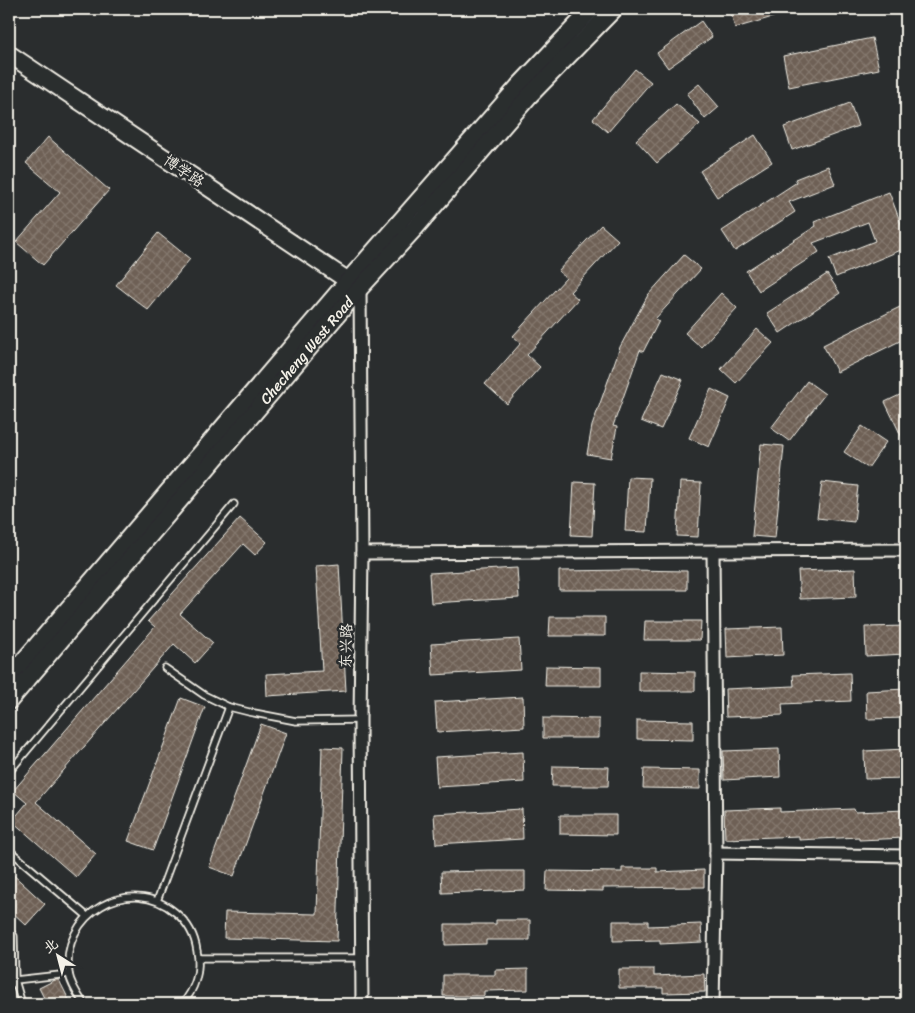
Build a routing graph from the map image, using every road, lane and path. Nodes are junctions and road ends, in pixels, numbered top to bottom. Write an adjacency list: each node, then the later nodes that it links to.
1 (592, 9): 4 (main road, Checheng West Road)
2 (614, 9): 4 (main road, Checheng West Road)
3 (9, 54): 4 (main road, 博学路)
4 (354, 285): 8 (street, 东兴路); 10 (main road, Checheng West Road); 11 (main road, Checheng West Road)
5 (234, 504): 14 (lane)
6 (906, 550): 7 (street)
7 (713, 552): 8 (street); 16 (street)
8 (362, 553): 13 (street, 东兴路)
9 (165, 668): 12 (lane)
10 (9, 678)
11 (9, 701)
12 (228, 707): 13 (lane); 18 (lane)
13 (360, 720): 22 (street, 东兴路)
14 (9, 772)
15 (9, 850): 19 (lane)
16 (716, 853): 17 (street); 30 (street)
17 (906, 856)
18 (157, 901): 19 (lane); 21 (lane)
19 (87, 916): 23 (lane)
20 (9, 931): 24 (lane)
21 (198, 958): 22 (lane); 28 (lane)
22 (362, 958): 29 (street, 东兴路)
23 (70, 974): 24 (lane); 27 (lane)
24 (15, 980): 25 (lane); 26 (lane)
25 (9, 987)
26 (22, 1004)
27 (84, 1004)
28 (182, 1004)
29 (362, 1004)
30 (713, 1004)

